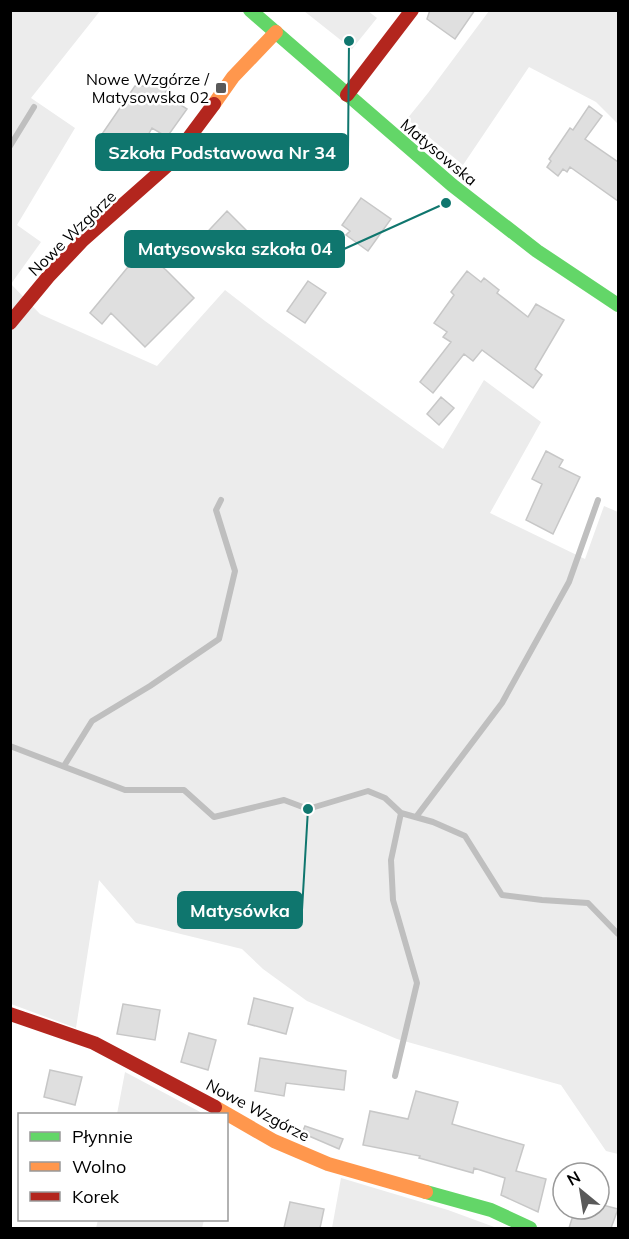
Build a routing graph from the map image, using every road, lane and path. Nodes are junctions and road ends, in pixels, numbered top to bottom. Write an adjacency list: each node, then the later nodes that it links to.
1 (249, 10): 3 (street, Matysowska)
2 (412, 10): 4 (street)
3 (276, 32): 4 (street, Matysowska); 6 (street, Nowe Wzgórze)
4 (347, 95): 5 (street, Matysowska)
5 (618, 304)
6 (10, 323)
7 (10, 1014): 8 (street, Nowe Wzgórze)
8 (225, 1113)
9 (228, 1115): 10 (street, Nowe Wzgórze)
10 (530, 1228)

